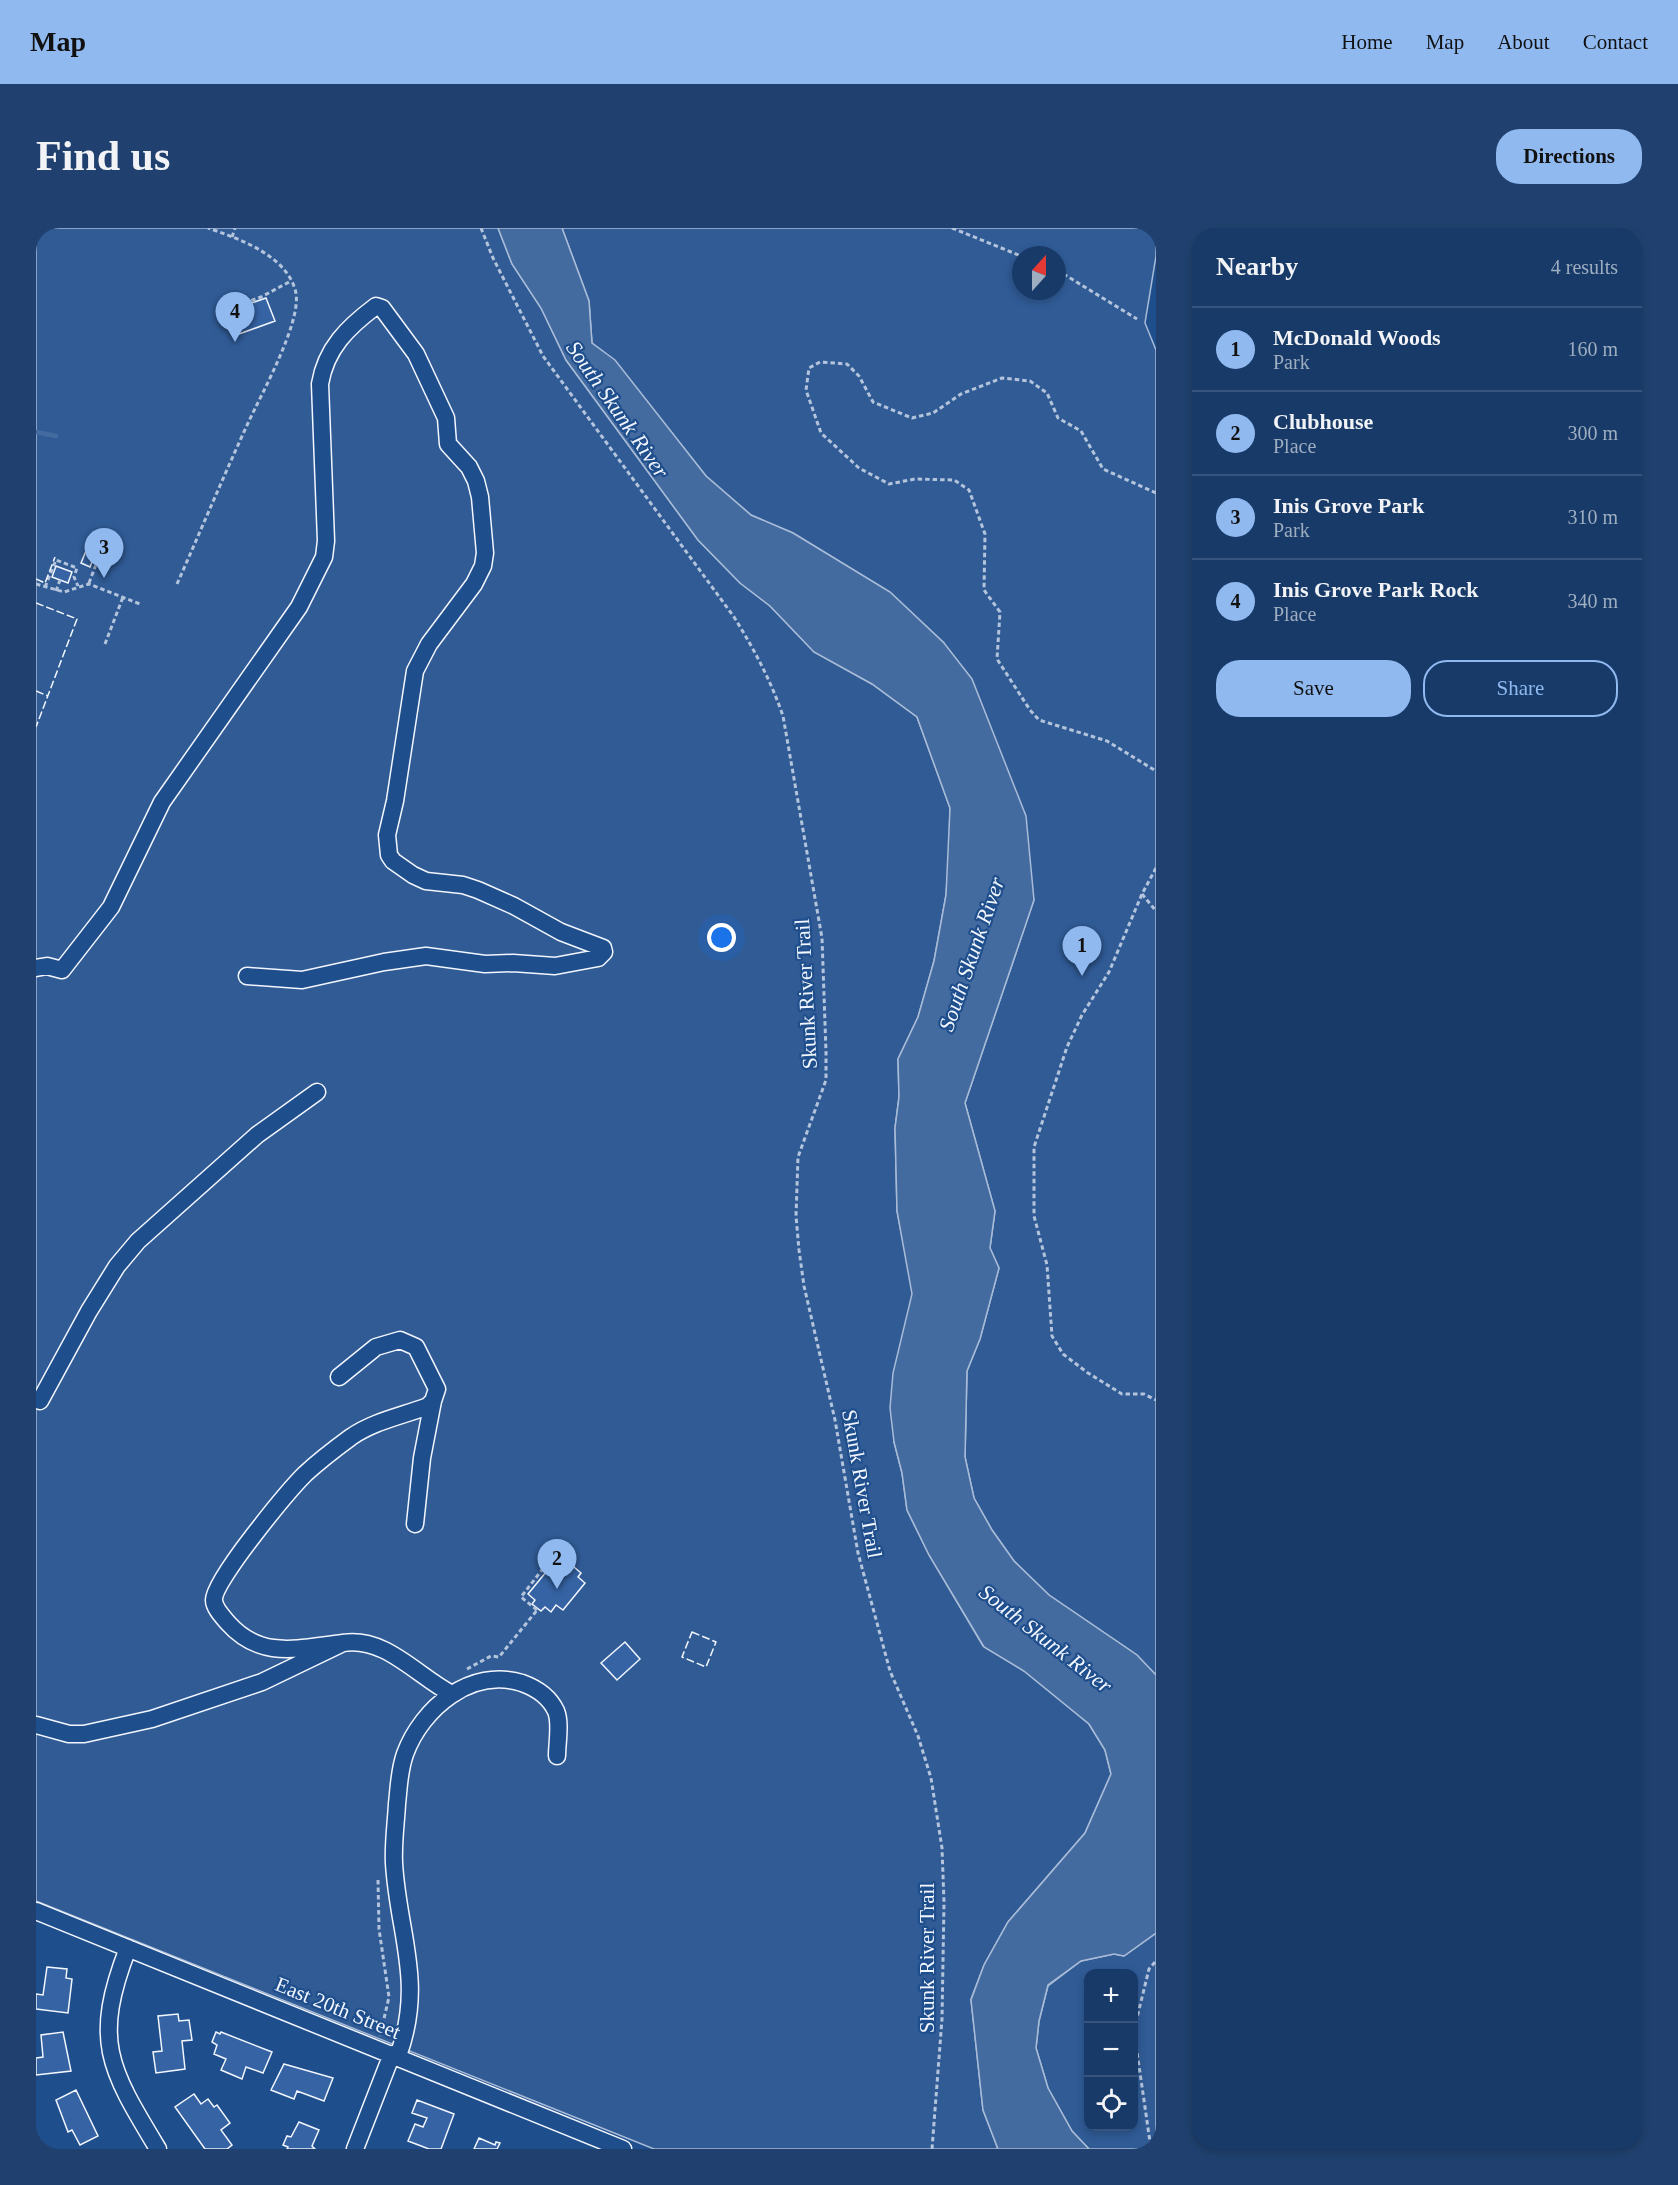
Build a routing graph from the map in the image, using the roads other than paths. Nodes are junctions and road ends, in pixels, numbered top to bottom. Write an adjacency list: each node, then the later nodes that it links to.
1 (36, 968): 2 (street)
2 (247, 976)
3 (316, 1092): 5 (street)
4 (339, 1377): 6 (street)
5 (40, 1401)
6 (433, 1401): 7 (street); 8 (street)
7 (415, 1524)
8 (343, 1643): 9 (street); 10 (street)
9 (452, 1694): 11 (street); 14 (street)
10 (36, 1725)
11 (558, 1756)
12 (36, 1911): 13 (street, East 20th Street)
13 (128, 1948): 14 (street, East 20th Street); 15 (street)
14 (395, 2055): 16 (street); 17 (street, East 20th Street)
15 (158, 2149)
16 (355, 2149)
17 (623, 2149)

